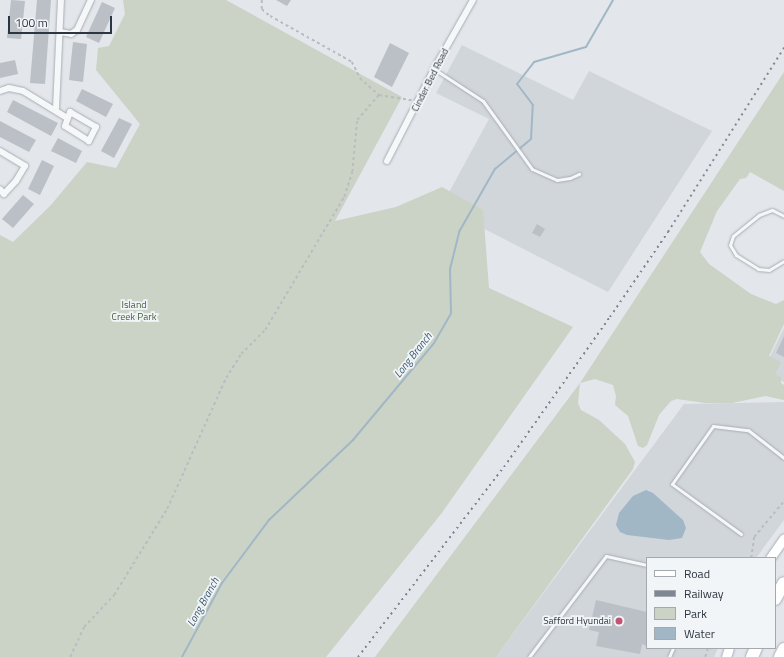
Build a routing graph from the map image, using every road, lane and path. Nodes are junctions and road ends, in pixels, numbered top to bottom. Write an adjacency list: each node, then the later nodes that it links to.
1 (61, 0): 5 (street)
2 (91, 0): 5 (street)
3 (262, 0): 8 (path)
4 (473, 0): 6 (street, Cinder Bed Road)
5 (60, 32): 10 (street)
6 (434, 69): 9 (street, Cinder Bed Road); 14 (lane)
7 (0, 91): 10 (street)
8 (380, 95): 9 (path); 28 (path)
9 (419, 101): 13 (street, Cinder Bed Road)
10 (56, 109): 11 (street)
11 (67, 118): 11 (street)
12 (0, 151): 15 (street)
13 (387, 161)
14 (580, 174)
15 (0, 189)
16 (784, 216): 17 (lane)
17 (784, 261)
18 (784, 458): 20 (lane)
19 (784, 501): 22 (path)
20 (741, 534)
21 (784, 538): 23 (main road)
22 (751, 557)
23 (771, 557)
24 (646, 565): 29 (lane)
25 (784, 583): 26 (highway)
26 (776, 596)
27 (784, 649): 30 (highway)
28 (70, 657)
29 (529, 657)
30 (780, 657)

